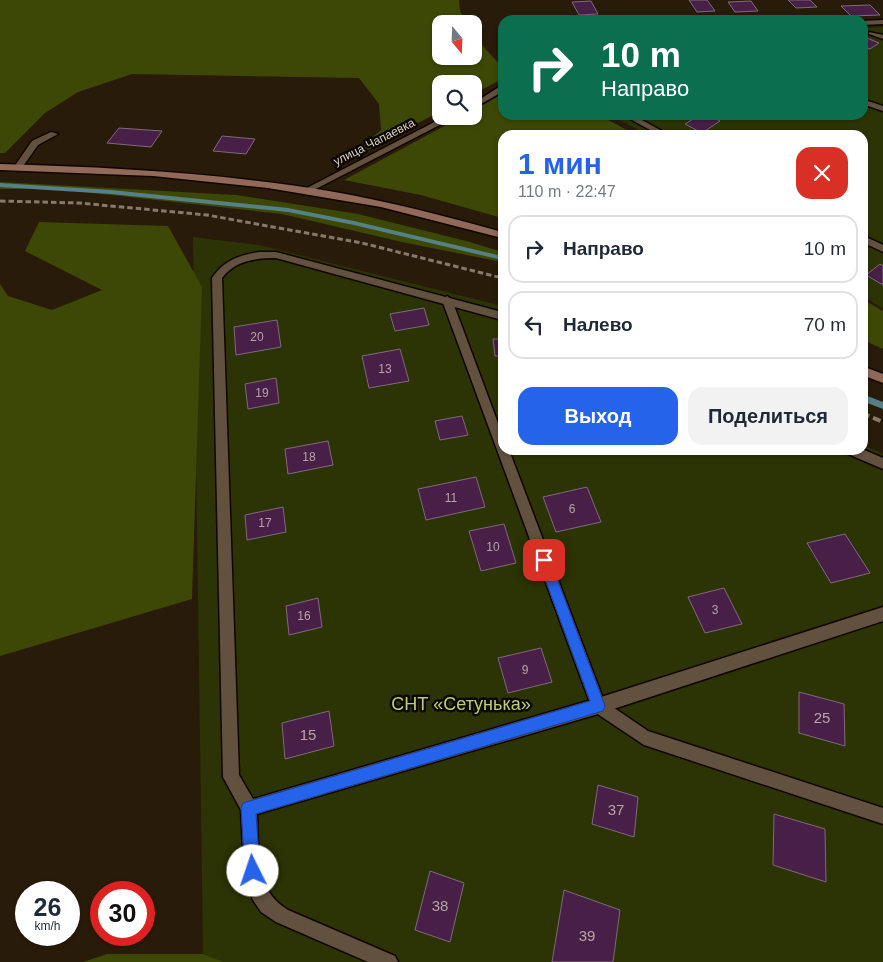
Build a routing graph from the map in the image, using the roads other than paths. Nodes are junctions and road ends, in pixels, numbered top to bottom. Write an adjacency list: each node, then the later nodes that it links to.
1 (883, 22): 2 (street)
2 (868, 23)
3 (871, 33): 4 (street)
4 (883, 37)
5 (498, 91): 6 (street)
6 (482, 101)
7 (868, 103): 8 (street)
8 (883, 109)
9 (636, 120): 11 (street)
10 (435, 125): 15 (street, улица Чапаевка)
11 (656, 130)
12 (54, 134): 14 (street)
13 (0, 167): 14 (main road)
14 (18, 167): 15 (main road)
15 (307, 190): 16 (main road)
16 (498, 234)
17 (868, 241): 18 (street)
18 (883, 249)
19 (447, 300): 20 (street); 23 (street); 29 (street)
20 (498, 315)
21 (868, 373): 22 (main road)
22 (883, 380)
23 (498, 436)
24 (505, 455): 28 (street)
25 (863, 455): 26 (street)
26 (883, 464)
27 (883, 614): 28 (street)
28 (598, 706): 29 (street); 30 (street)
29 (249, 808): 31 (street)
30 (883, 816)
31 (389, 962)

